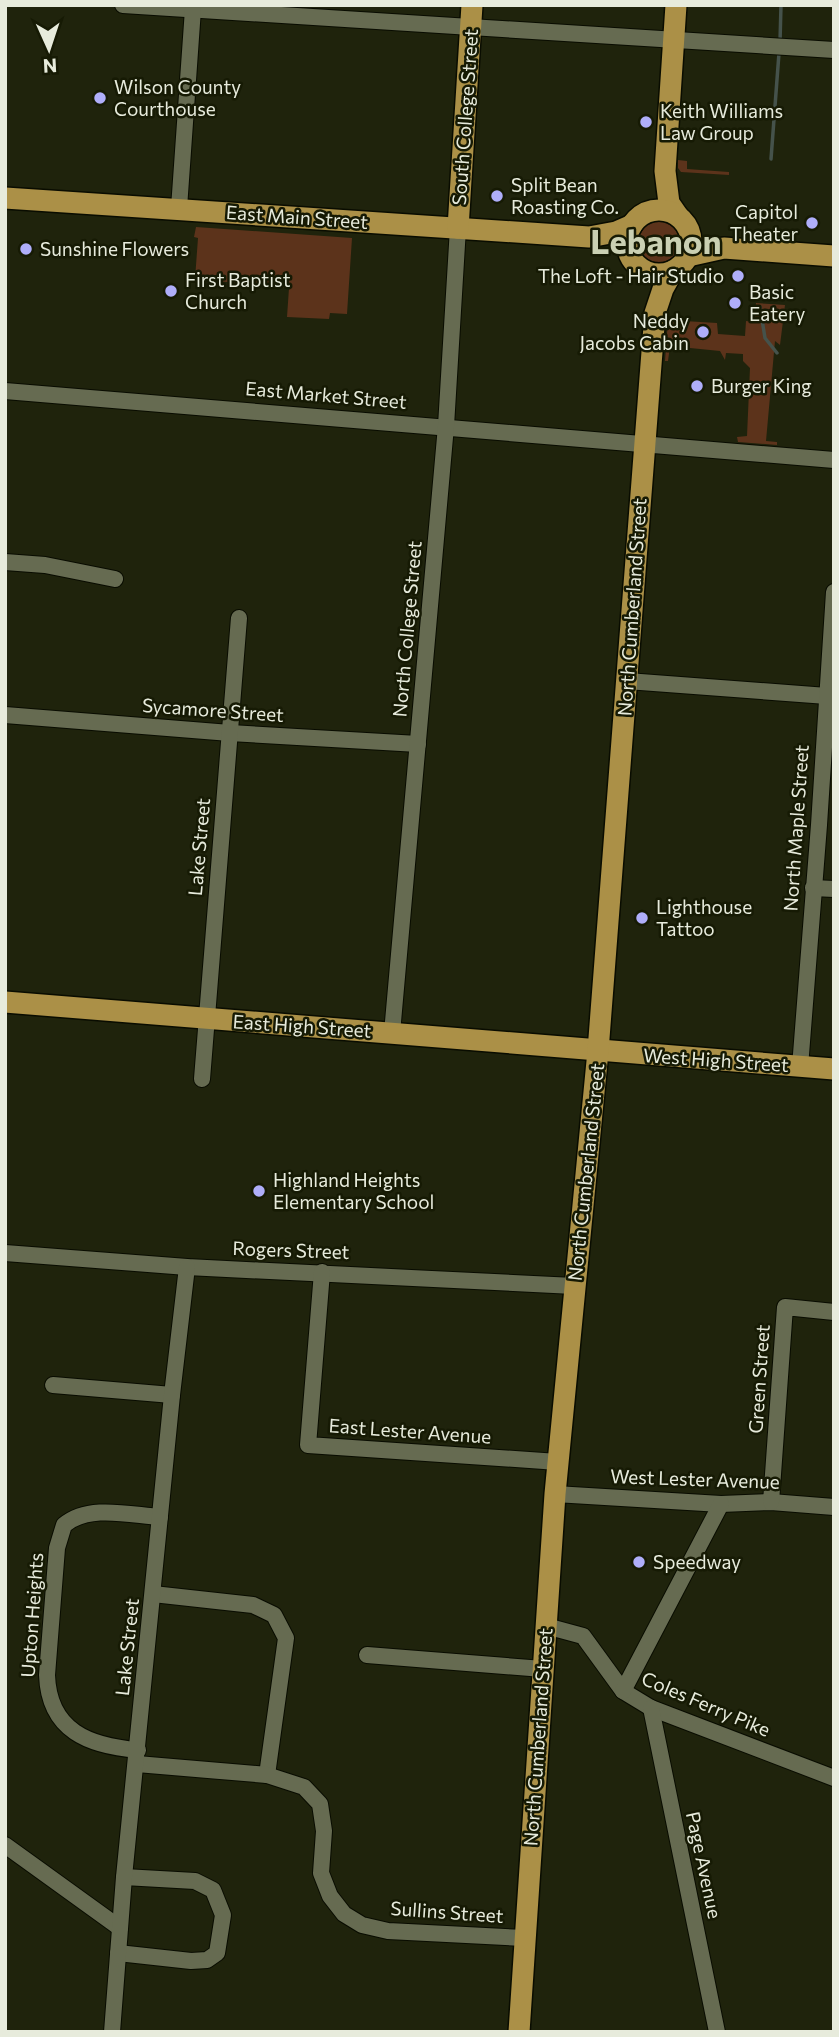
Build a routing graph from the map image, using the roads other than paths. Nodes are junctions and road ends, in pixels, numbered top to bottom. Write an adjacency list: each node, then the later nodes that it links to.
1 (123, 5): 4 (street)
2 (472, 5): 5 (main road, South College Street)
3 (676, 5): 6 (main road)
4 (193, 9): 5 (street); 10 (street)
5 (470, 27): 6 (street); 13 (main road, South College Street)
6 (674, 39): 7 (street); 8 (main road)
7 (834, 50)
8 (665, 171): 11 (main road); 12 (main road)
9 (5, 198): 10 (main road, East Main Street)
10 (178, 208): 13 (main road, East Main Street)
11 (636, 221): 12 (main road); 14 (main road, East Main Street); 18 (main road)
12 (683, 223): 15 (main road); 17 (main road)
13 (458, 228): 14 (main road, East Main Street); 21 (street, North College Street)
14 (589, 237): 18 (main road, East Main Street)
15 (724, 248): 16 (main road); 17 (main road)
16 (834, 256)
17 (681, 263): 18 (main road); 19 (main road, North Cumberland Street)
18 (636, 264): 19 (main road, North Cumberland Street)
19 (655, 313): 22 (main road, North Cumberland Street)
20 (5, 391): 21 (street, East Market Street)
21 (446, 426): 22 (street, East Market Street); 32 (street, North College Street)
22 (644, 445): 23 (street, East Market Street); 28 (main road, North Cumberland Street)
23 (834, 460)
24 (5, 562): 25 (street)
25 (115, 579)
26 (834, 592): 29 (street, North Maple Street)
27 (239, 618): 31 (street, Lake Street)
28 (627, 681): 29 (street); 38 (main road, North Cumberland Street)
29 (827, 696): 33 (street, North Maple Street)
30 (5, 715): 31 (street, Sycamore Street)
31 (230, 733): 32 (street, Sycamore Street); 36 (street, Lake Street)
32 (418, 744): 37 (street, North College Street)
33 (813, 888): 34 (street); 39 (street, North Maple Street)
34 (834, 889)
35 (5, 1002): 36 (main road, East High Street)
36 (206, 1018): 37 (main road, East High Street); 41 (street, Lake Street)
37 (392, 1033): 38 (main road, East High Street)
38 (598, 1051): 39 (main road, West High Street); 45 (main road, North Cumberland Street)
39 (800, 1067): 40 (main road, West High Street)
40 (834, 1069)
41 (202, 1079)
42 (5, 1253): 43 (street, Rogers Street)
43 (187, 1267): 44 (street, Rogers Street); 48 (street, Lake Street)
44 (322, 1272): 45 (street, Rogers Street); 49 (street, East Lester Avenue)
45 (575, 1286): 49 (main road, North Cumberland Street)
46 (834, 1312): 51 (street, Green Street)
47 (53, 1385): 48 (street)
48 (172, 1395): 54 (street, Lake Street)
49 (558, 1462): 50 (main road, North Cumberland Street)
50 (555, 1494): 52 (street, West Lester Avenue); 56 (main road, North Cumberland Street)
51 (771, 1502): 52 (street, West Lester Avenue); 53 (street, West Lester Avenue)
52 (721, 1504): 59 (street)
53 (834, 1507)
54 (160, 1517): 55 (street, Lake Street); 61 (street, Upton Heights)
55 (153, 1594): 61 (street, Lake Street); 62 (street)
56 (546, 1626): 58 (main road, North Cumberland Street); 59 (street, Coles Ferry Pike)
57 (367, 1655): 58 (street)
58 (543, 1669): 67 (main road, North Cumberland Street)
59 (623, 1691): 60 (street, Coles Ferry Pike)
60 (651, 1708): 63 (street, Coles Ferry Pike); 71 (street, Page Avenue)
61 (137, 1757): 62 (street, Sullins Street); 65 (street, Lake Street)
62 (267, 1775): 67 (street, Sullins Street)
63 (834, 1778)
64 (5, 1845): 66 (street)
65 (124, 1877): 66 (street, Lake Street); 68 (street)
66 (120, 1928): 68 (street, Lake Street)
67 (524, 1938): 70 (main road, North Cumberland Street)
68 (118, 1953): 69 (street, Lake Street)
69 (112, 2032)
70 (519, 2032)
71 (717, 2032)

